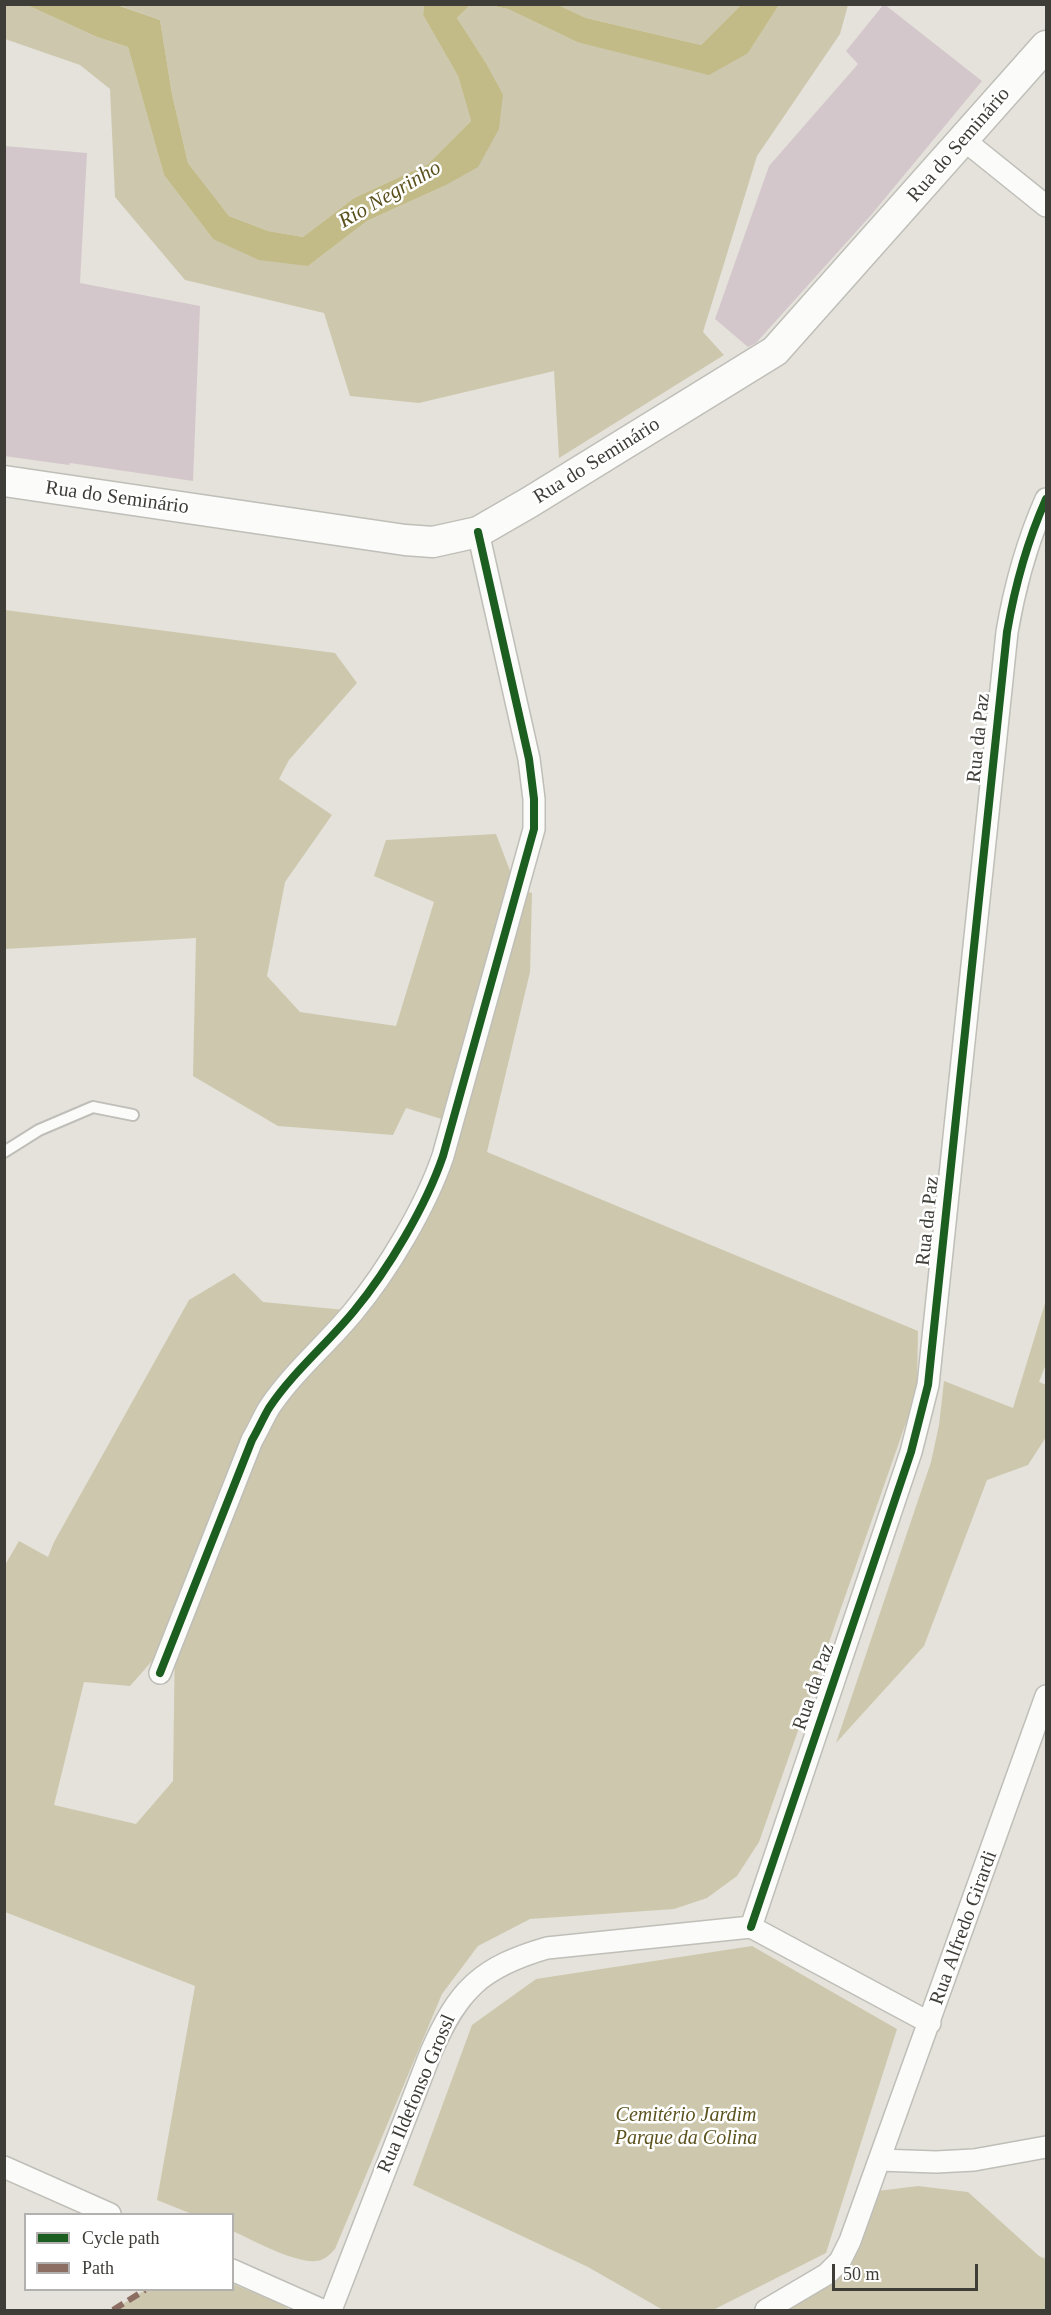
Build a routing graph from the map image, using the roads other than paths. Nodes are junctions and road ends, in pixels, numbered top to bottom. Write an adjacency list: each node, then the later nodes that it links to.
1 (1047, 46): 2 (street, Rua do Seminário)
2 (964, 140): 3 (street); 6 (street, Rua do Seminário)
3 (1047, 206)
4 (4, 481): 6 (street, Rua do Seminário)
5 (1047, 499): 11 (street, Rua da Paz)
6 (478, 532): 9 (street)
7 (134, 1115): 8 (lane)
8 (4, 1152)
9 (160, 1673)
10 (1047, 1696): 12 (street, Rua Alfredo Girardi)
11 (750, 1927): 12 (street); 19 (street, Rua Ildefonso Grossl)
12 (930, 2023): 14 (street, Rua Alfredo Girardi)
13 (1047, 2147): 14 (street)
14 (880, 2160): 20 (street, Rua Alfredo Girardi)
15 (4, 2167): 16 (street)
16 (108, 2213)
17 (234, 2271): 18 (street)
18 (322, 2310)
19 (331, 2310)
20 (766, 2310)

